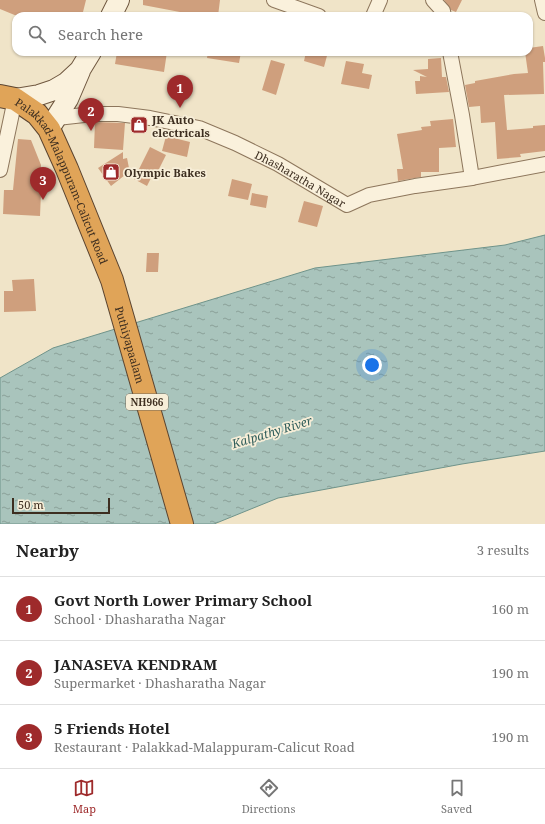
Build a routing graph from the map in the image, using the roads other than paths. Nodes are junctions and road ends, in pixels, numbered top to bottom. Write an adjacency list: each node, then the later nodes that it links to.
1 (119, 0): 6 (main road)
2 (274, 0): 7 (street)
3 (380, 0): 8 (street)
4 (433, 0): 9 (street)
5 (542, 0): 10 (street)
6 (113, 12)
7 (309, 12)
8 (376, 12)
9 (444, 12)
10 (545, 13)
11 (89, 56): 13 (main road)
12 (451, 56): 18 (street)
13 (80, 70): 14 (main road); 15 (main road)
14 (7, 97): 15 (highway, Palakkad-Malappuram-Calicut Road / NH966); 17 (street)
15 (53, 124): 18 (street, Dhasharatha Nagar); 19 (highway, Palakkad-Malappuram-Calicut Road / NH966)
16 (545, 164): 18 (street, Dhasharatha Nagar)
17 (0, 170)
18 (472, 178)
19 (112, 280): 20 (highway, Puthiyapaalam / NH966)
20 (182, 524)

